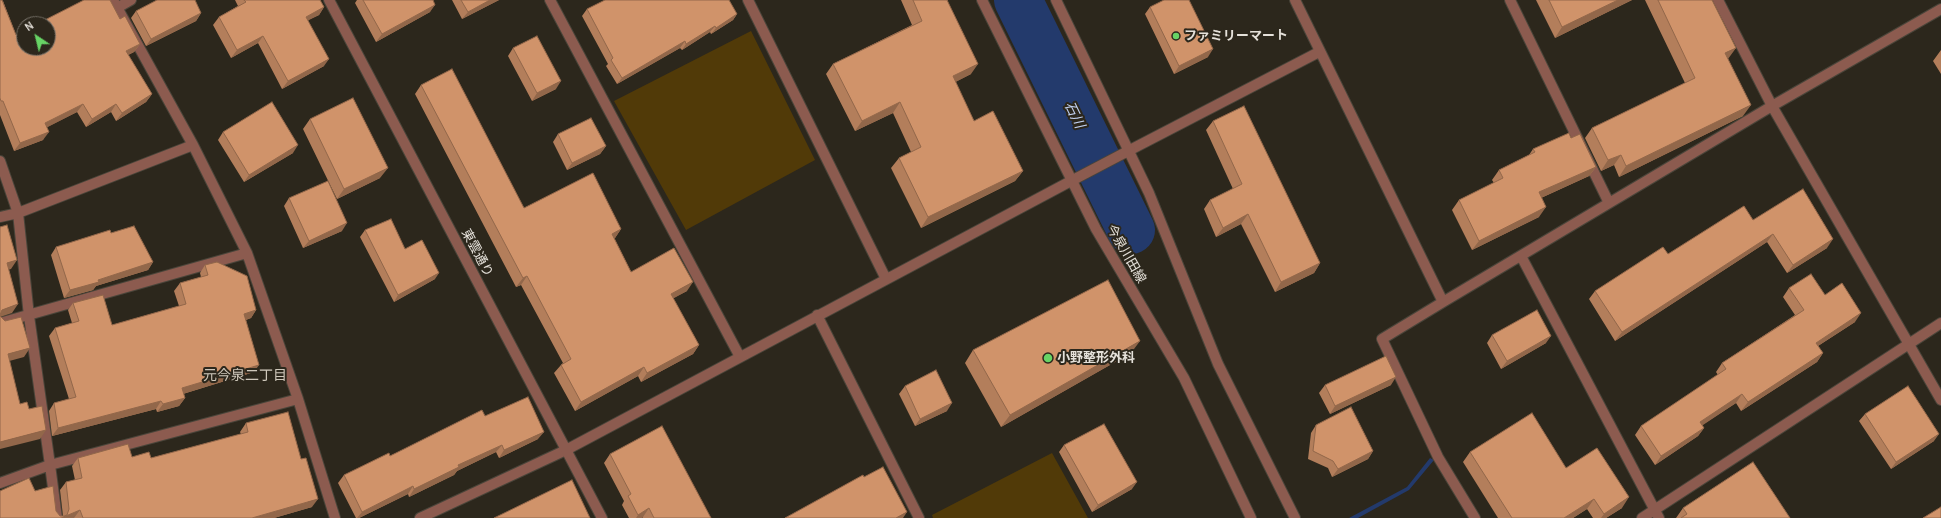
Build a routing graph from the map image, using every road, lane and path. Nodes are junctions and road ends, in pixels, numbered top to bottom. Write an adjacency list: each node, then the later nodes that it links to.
1 (131, 0): 10 (street)
2 (329, 0): 33 (street, 東雲通り)
3 (748, 0): 23 (street)
4 (982, 0): 17 (street, 今泉川田線)
5 (1056, 0): 15 (street)
6 (1295, 0): 12 (street)
7 (1510, 0): 18 (street)
8 (1718, 0): 13 (street)
9 (554, 1): 30 (street)
10 (115, 4): 14 (street)
11 (1941, 9): 13 (street)
12 (1319, 52): 15 (street); 24 (street)
13 (1772, 106): 18 (street); 29 (street)
14 (193, 145): 19 (street); 21 (street)
15 (1130, 150): 17 (street); 43 (street)
16 (0, 162): 19 (street)
17 (1071, 181): 23 (street); 42 (street, 今泉川田線)
18 (1608, 203): 22 (street)
19 (18, 213): 20 (street); 26 (street)
20 (0, 217)
21 (246, 254): 26 (street); 31 (street)
22 (1521, 256): 24 (street); 36 (street)
23 (886, 279): 25 (street)
24 (1443, 302): 44 (street)
25 (817, 315): 30 (street); 41 (street)
26 (28, 316): 27 (street); 34 (street)
27 (0, 323)
28 (1941, 323): 29 (street)
29 (1909, 344): 32 (street); 36 (street)
30 (740, 357): 33 (street)
31 (298, 399): 34 (street); 38 (street)
32 (1941, 400)
33 (566, 450): 39 (street); 40 (street, 東雲通り)
34 (50, 465): 35 (street); 37 (street)
35 (0, 483)
36 (1657, 514): 45 (street)
37 (57, 518)
38 (335, 518)
39 (420, 518)
40 (602, 518)
41 (919, 518)
42 (1251, 518)
43 (1295, 518)
44 (1476, 518)
45 (1642, 518)

